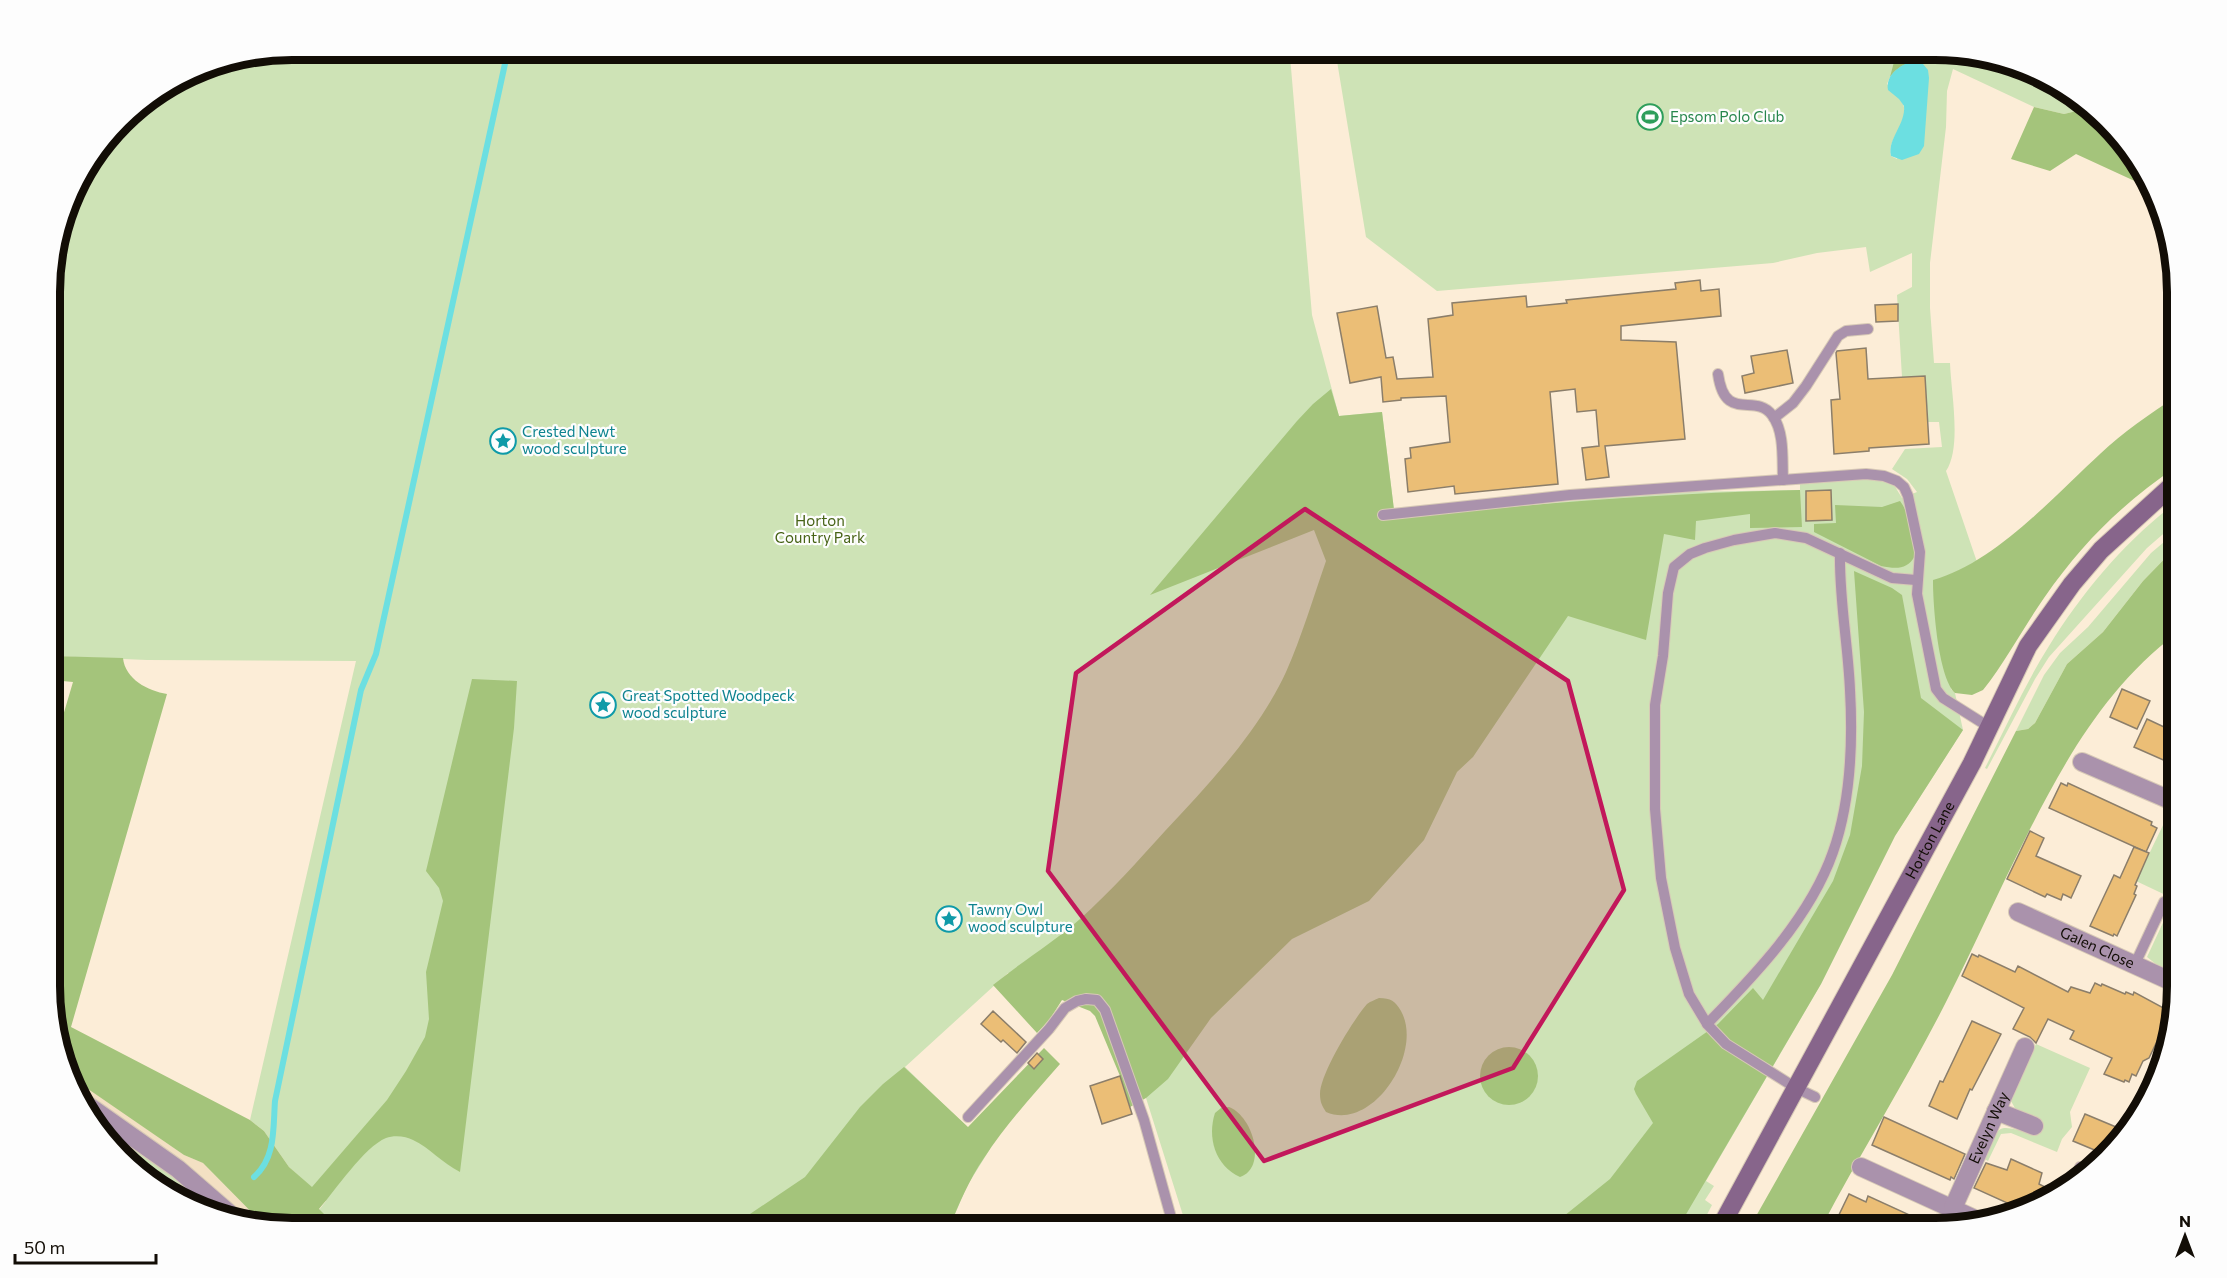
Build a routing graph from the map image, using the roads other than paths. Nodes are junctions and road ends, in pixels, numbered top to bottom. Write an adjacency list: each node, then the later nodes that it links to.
1 (1868, 329): 3 (lane)
2 (1718, 374): 3 (lane)
3 (1774, 418): 4 (lane)
4 (1783, 480): 6 (lane); 8 (lane)
5 (2167, 490): 9 (street, Horton Lane)
6 (1383, 515)
7 (1840, 553): 8 (lane); 16 (lane); 16 (lane)
8 (1916, 580): 9 (lane)
9 (1989, 727): 18 (street, Horton Lane)
10 (2082, 762): 11 (street)
11 (2167, 799)
12 (2164, 902): 14 (lane)
13 (2018, 912): 14 (street, Galen Close)
14 (2134, 964): 15 (street, Galen Close)
15 (2167, 979)
16 (1707, 1024): 18 (lane)
17 (2025, 1047): 20 (street, Evelyn Way)
18 (1796, 1088): 19 (lane); 29 (street, Horton Lane)
19 (1815, 1097)
20 (1996, 1111): 23 (street); 26 (street, Evelyn Way)
21 (97, 1112): 25 (street)
22 (968, 1117): 28 (lane)
23 (2034, 1126)
24 (1861, 1167): 26 (street)
25 (222, 1207)
26 (1953, 1208): 27 (street)
27 (1968, 1216)
28 (1171, 1218)
29 (1724, 1218)

